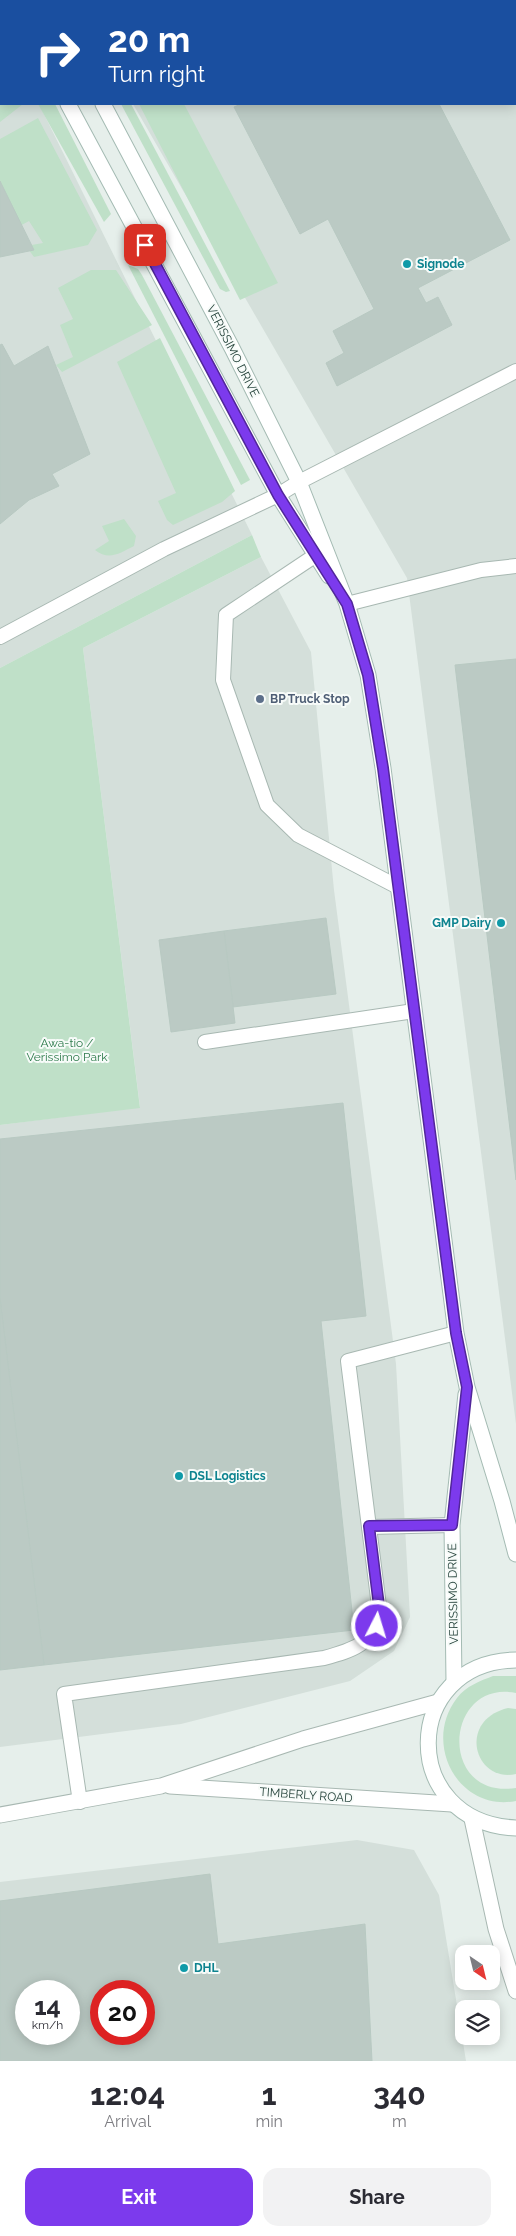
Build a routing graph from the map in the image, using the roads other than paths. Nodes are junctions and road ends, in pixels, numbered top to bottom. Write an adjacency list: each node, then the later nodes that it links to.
1 (69, 105): 5 (street, VERISSIMO DRIVE)
2 (104, 105): 4 (street, VERISSIMO DRIVE)
3 (516, 371): 4 (lane)
4 (299, 482): 5 (lane); 6 (street, VERISSIMO DRIVE)
5 (278, 495): 6 (street, VERISSIMO DRIVE); 9 (lane)
6 (320, 552): 8 (street, VERISSIMO DRIVE); 10 (lane)
7 (516, 566): 8 (lane)
8 (347, 604): 10 (street, VERISSIMO DRIVE)
9 (0, 637)
10 (398, 887): 11 (street, VERISSIMO DRIVE)
11 (414, 1011): 12 (lane); 13 (street, VERISSIMO DRIVE)
12 (205, 1042)
13 (456, 1333): 14 (street, VERISSIMO DRIVE); 16 (lane)
14 (467, 1387): 15 (street, VERISSIMO DRIVE); 17 (street, VERISSIMO DRIVE)
15 (452, 1525): 16 (lane); 19 (street, VERISSIMO DRIVE)
16 (369, 1526): 22 (lane)
17 (516, 1554)
18 (516, 1660): 19 (street)
19 (454, 1682): 20 (street)
20 (438, 1702): 21 (street, TIMBERLY ROAD); 23 (street)
21 (161, 1786): 22 (street, TIMBERLY ROAD); 23 (street, TIMBERLY ROAD)
22 (80, 1802): 24 (street, TIMBERLY ROAD)
23 (452, 1804): 25 (street)
24 (0, 1816)
25 (472, 1819): 26 (street); 27 (street)
26 (516, 1828)
27 (516, 1991)

